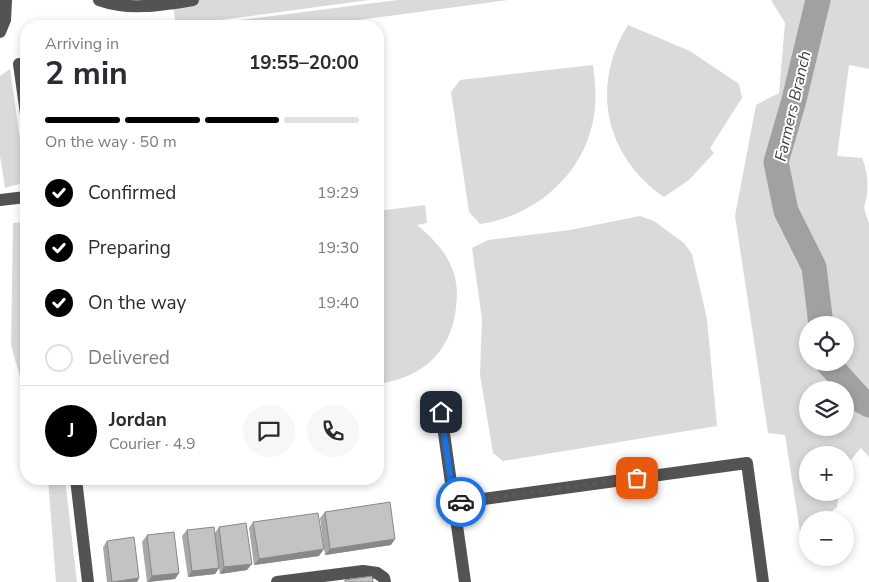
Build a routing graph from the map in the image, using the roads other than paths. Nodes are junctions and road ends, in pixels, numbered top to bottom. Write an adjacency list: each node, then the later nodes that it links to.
1 (9, 0): 4 (street)
2 (99, 0): 3 (street)
3 (193, 0)
4 (0, 32)
5 (19, 64): 6 (street)
6 (20, 71)
7 (20, 198): 8 (street)
8 (0, 200)
9 (441, 412): 11 (street)
10 (77, 485): 13 (street)
11 (454, 503): 15 (street); 16 (street)
12 (385, 580): 14 (street)
13 (88, 582)
14 (277, 582)
15 (465, 582)
16 (763, 582)

